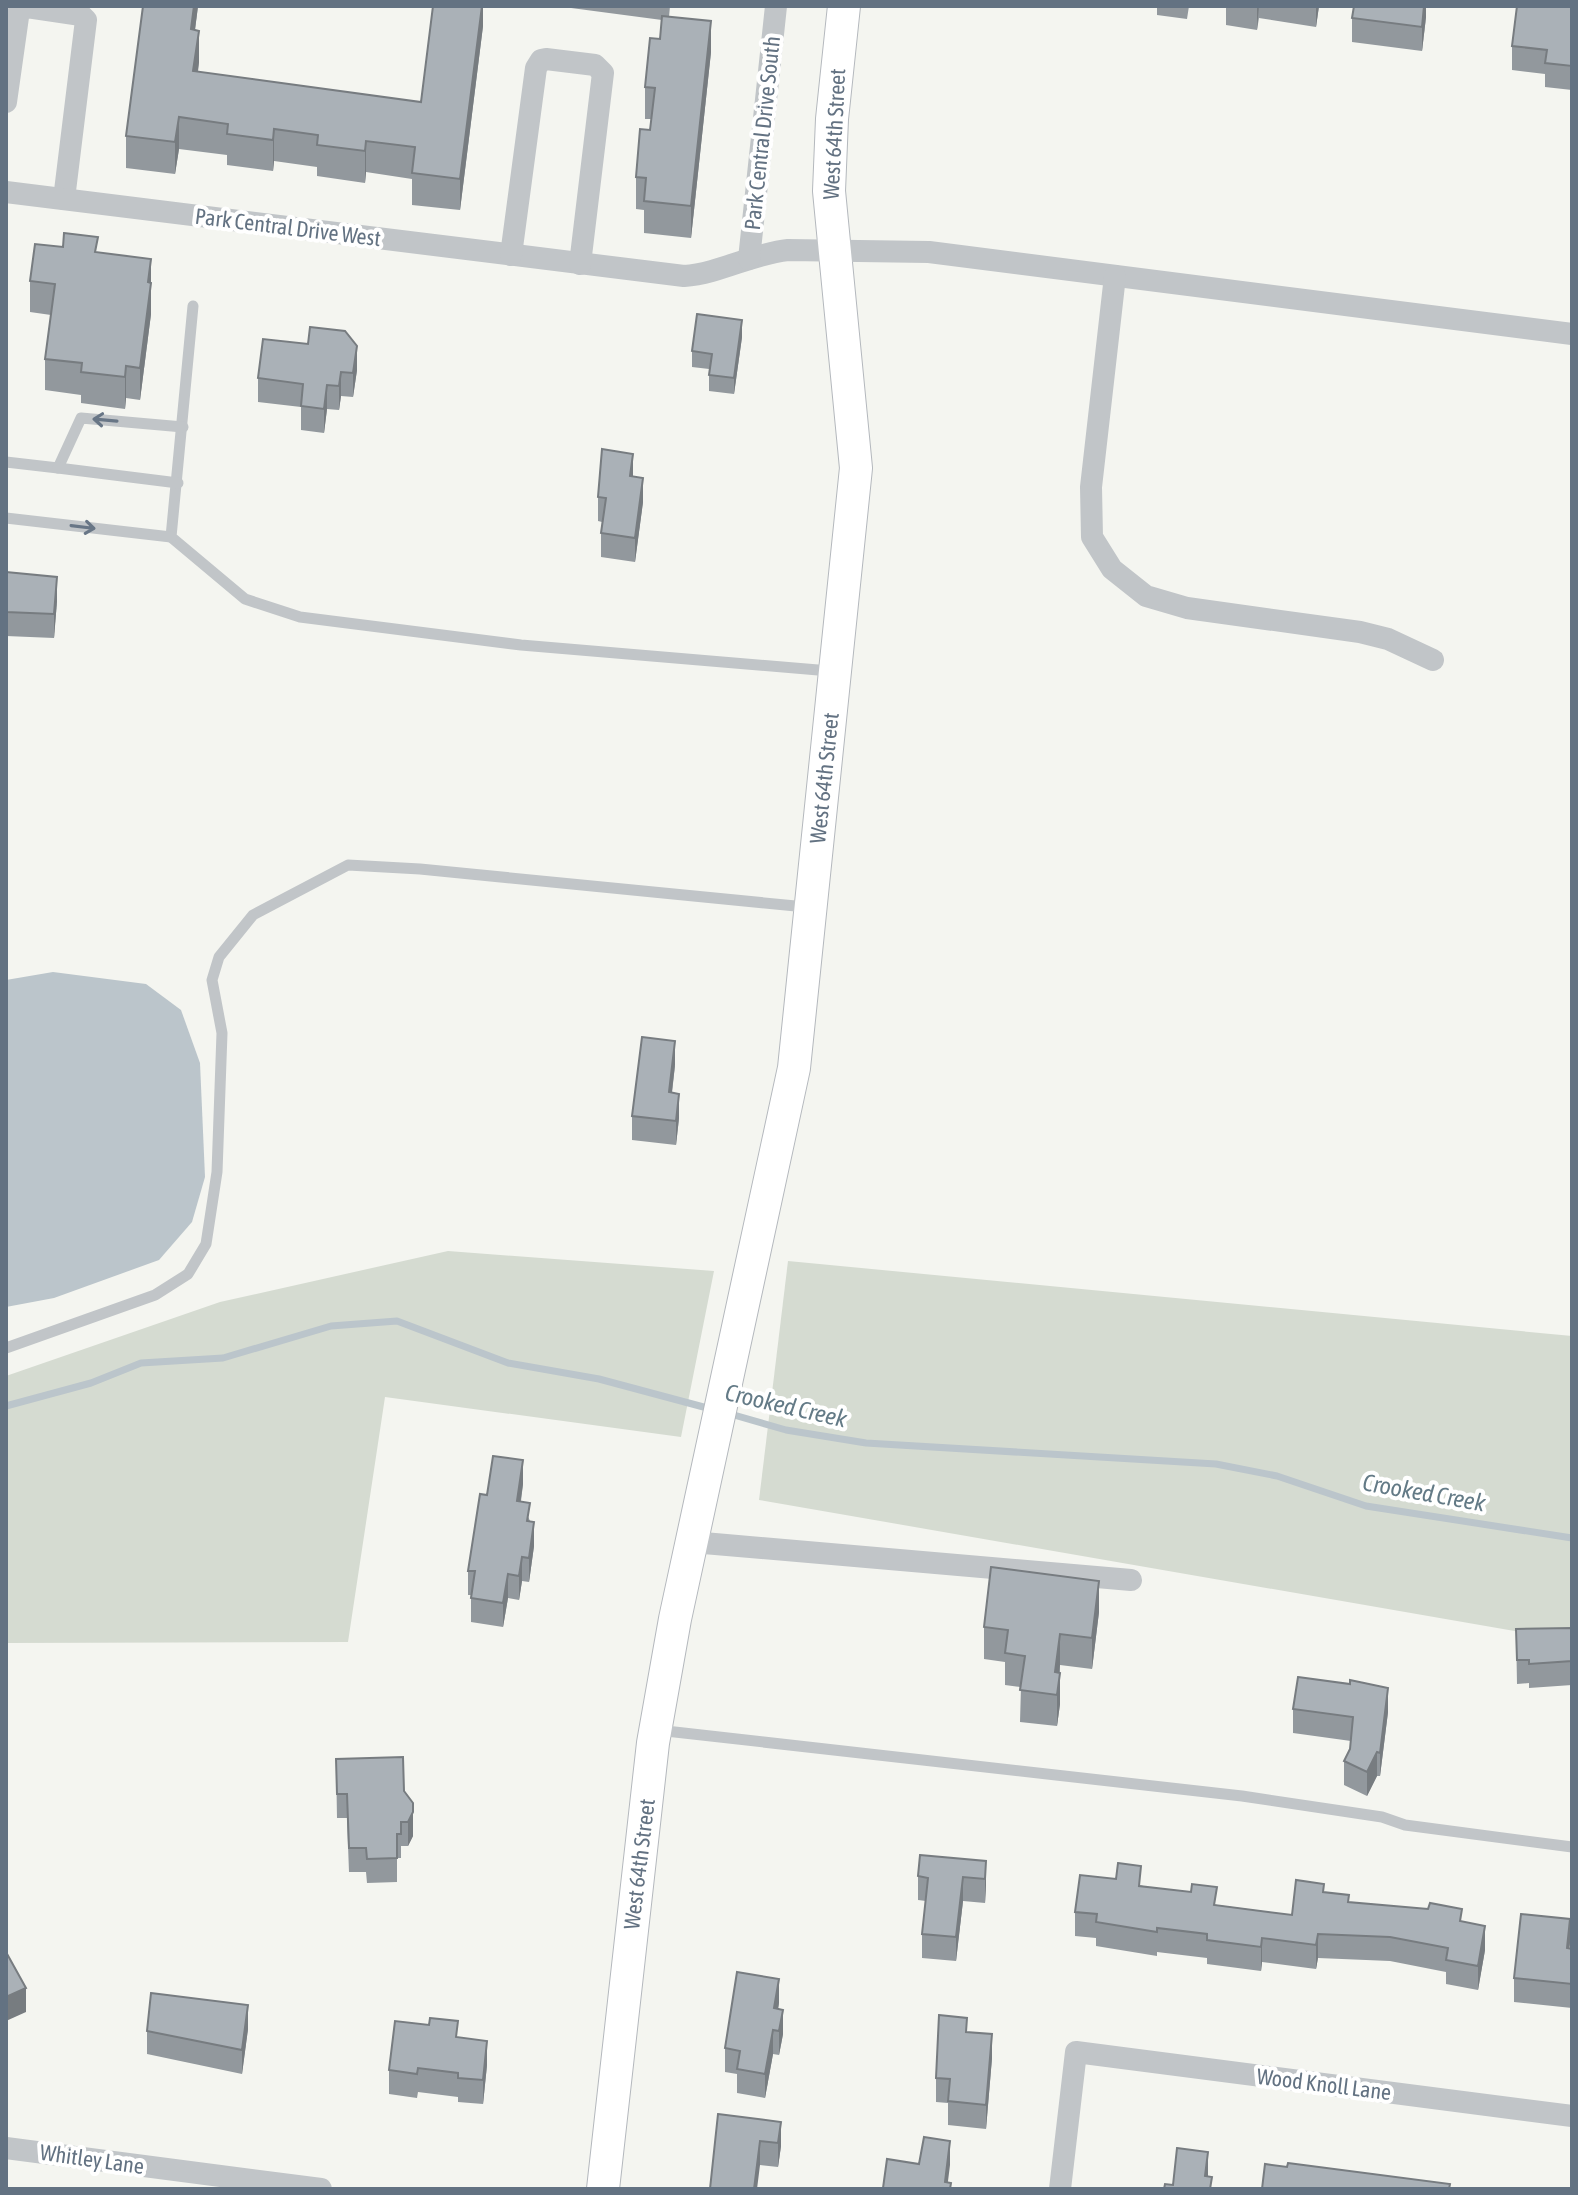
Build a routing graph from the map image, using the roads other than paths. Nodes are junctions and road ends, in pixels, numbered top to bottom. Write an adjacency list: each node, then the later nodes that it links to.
1 (776, 6): 8 (street, Park Central Drive South)
2 (844, 6): 6 (street, West 64th Street)
3 (6, 102): 5 (street)
4 (6, 192): 5 (street, Park Central Drive West)
5 (64, 199): 7 (street, Park Central Drive West)
6 (832, 250): 8 (street, Park Central Drive West); 10 (street, Park Central Drive West); 20 (street, West 64th Street)
7 (511, 255): 9 (street, Park Central Drive West); 9 (street)
8 (749, 259): 9 (street, Park Central Drive West)
9 (580, 264)
10 (1115, 276): 12 (street, Park Central Drive West); 19 (street)
11 (193, 306): 13 (lane)
12 (1572, 334)
13 (183, 427): 15 (lane, one-way to 15); 16 (lane)
14 (6, 462): 15 (lane)
15 (58, 468): 16 (lane)
16 (178, 483): 18 (lane)
17 (6, 518): 18 (lane, one-way to 18)
18 (171, 537): 20 (lane)
19 (1433, 660)
20 (835, 672): 21 (street, West 64th Street)
21 (811, 907): 22 (lane); 23 (street, West 64th Street)
22 (6, 1348)
23 (692, 1542): 24 (street); 25 (street, West 64th Street)
24 (1131, 1580)
25 (656, 1730): 26 (lane); 30 (street, West 64th Street)
26 (1572, 1847)
27 (1572, 2116): 31 (street, Wood Knoll Lane)
28 (6, 2148): 29 (street, Whitley Lane)
29 (321, 2189)
30 (603, 2189)
31 (1060, 2189)

